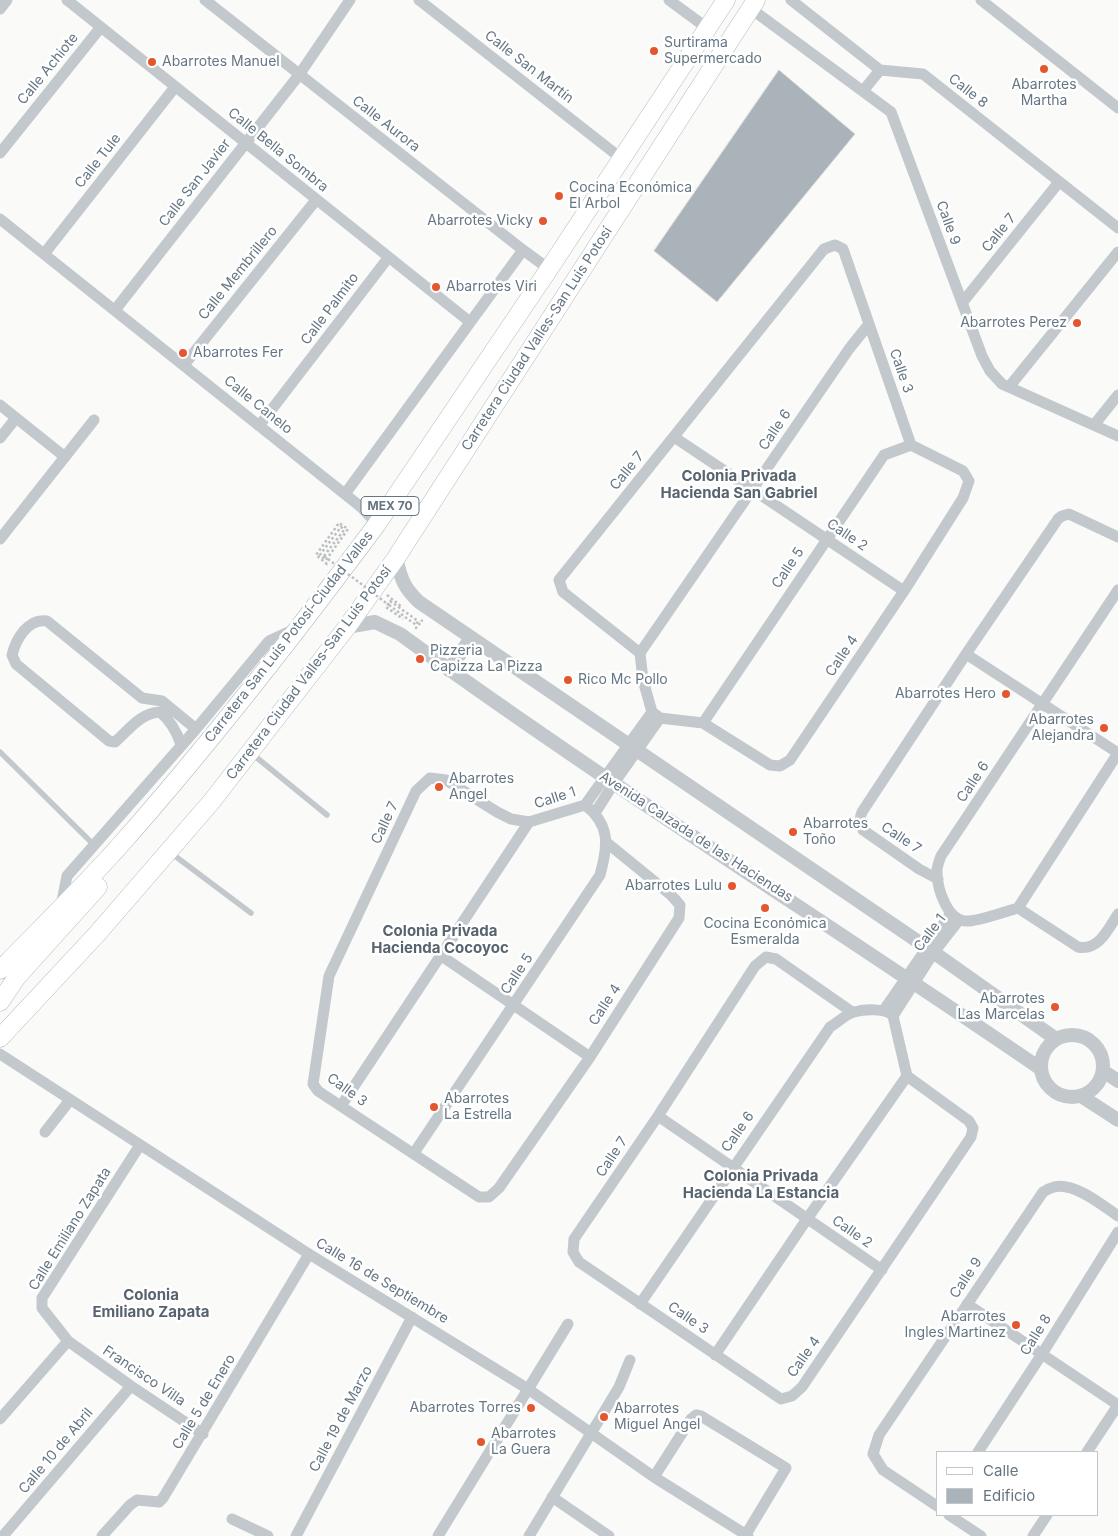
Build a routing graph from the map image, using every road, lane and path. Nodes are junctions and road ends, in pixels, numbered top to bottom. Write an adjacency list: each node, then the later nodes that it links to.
1 (7, 0): 11 (street)
2 (67, 0): 12 (street, Calle Bella Sombra)
3 (205, 0): 15 (street, Calle Aurora)
4 (350, 0): 15 (street, Calle San Javier)
5 (418, 0): 21 (street, Calle San Martín)
6 (670, 0): 13 (street)
7 (726, 0): 13 (main road, Carretera San Luis Potosí-Ciudad Valles / MEX 70)
8 (791, 0): 14 (street)
9 (981, 0): 18 (street)
10 (753, 4): 17 (street, Calle 9); 55 (main road, Carretera Ciudad Valles-San Luis Potosí / MEX 70)
11 (0, 9)
12 (101, 27): 16 (street, Calle Bella Sombra); 20 (street, Calle Achiote)
13 (707, 28): 21 (main road, Carretera San Luis Potosí-Ciudad Valles / MEX 70)
14 (880, 70): 17 (street); 22 (street, Calle 8)
15 (299, 74): 19 (street, Calle San Javier); 27 (street, Calle Aurora)
16 (175, 87): 19 (street, Calle Bella Sombra); 29 (street, Calle Tule)
17 (863, 91): 32 (street, Calle 9)
18 (1118, 108)
19 (245, 142): 23 (street, Calle Bella Sombra); 33 (street, Calle San Javier)
20 (0, 153)
21 (622, 159): 31 (main road, Carretera San Luis Potosí-Ciudad Valles / MEX 70)
22 (1059, 182): 25 (street, Calle 8); 32 (street, Calle 7)
23 (316, 200): 30 (street, Calle Bella Sombra); 36 (street, Calle Membrillero)
24 (0, 219): 29 (street, Calle Canelo)
25 (1118, 228)
26 (835, 245): 35 (street, Calle 3); 45 (street, Calle 7)
27 (522, 250): 31 (street, Calle Aurora); 34 (street)
28 (1118, 252): 37 (street)
29 (44, 254): 33 (street, Calle Canelo)
30 (388, 258): 34 (street, Calle Bella Sombra); 43 (street, Calle Palmito)
31 (549, 269): 51 (main road, Carretera San Luis Potosí-Ciudad Valles / MEX 70)
32 (962, 303): 37 (street, Calle 9)
33 (115, 310): 36 (street, Calle Canelo)
34 (470, 322): 50 (street)
35 (868, 324): 47 (street, Calle 3); 49 (street, Calle 6)
36 (184, 366): 43 (street, Calle Canelo)
37 (1009, 387): 42 (street, Calle 9)
38 (1118, 395): 42 (street)
39 (0, 405): 40 (street)
40 (16, 418): 46 (street); 48 (street)
41 (94, 420): 48 (street)
42 (1094, 425): 44 (street, Calle 9)
43 (260, 426): 50 (street, Calle Canelo)
44 (1118, 436)
45 (674, 437): 49 (street, Calle 2); 63 (street, Calle 7)
46 (0, 438)
47 (911, 445): 54 (street, Calle 5); 59 (street, Calle 4)
48 (65, 457): 53 (street)
49 (753, 490): 54 (street, Calle 2); 63 (street, Calle 6)
50 (345, 494): 51 (street, Calle Canelo)
51 (377, 524): 56 (main road, Carretera San Luis Potosí-Ciudad Valles / MEX 70)
52 (1118, 537): 64 (street, Calle 7)
53 (0, 539)
54 (826, 539): 59 (street, Calle 2); 68 (street, Calle 5)
55 (396, 558): 57 (main road, Carretera Ciudad Valles-San Luis Potosí / MEX 70); 62 (street)
56 (349, 562): 57 (path, bridge); 60 (main road, Carretera San Luis Potosí-Ciudad Valles / MEX 70)
57 (376, 587): 61 (main road, Carretera Ciudad Valles-San Luis Potosí / MEX 70)
58 (1118, 590): 66 (street, Calle 6)
59 (904, 591): 68 (street, Calle 4)
60 (299, 627): 69 (street); 81 (main road, Carretera San Luis Potosí-Ciudad Valles / MEX 70)
61 (347, 627): 65 (street, Avenida Calzada de las Haciendas); 73 (main road, Carretera Ciudad Valles-San Luis Potosí / MEX 70)
62 (471, 638): 65 (street); 71 (street)
63 (640, 653): 67 (street)
64 (966, 654): 66 (street); 85 (street, Calle 7)
65 (449, 670): 76 (street, Avenida Calzada de las Haciendas)
66 (1043, 704): 74 (street); 85 (street, Calle 6)
67 (656, 715): 68 (street); 71 (street, Calle 1)
68 (703, 723)
69 (196, 729): 70 (street); 70 (street)
70 (182, 745): 83 (street)
71 (633, 746): 76 (street, Calle 1); 91 (street)
72 (0, 752): 83 (lane)
73 (250, 752): 79 (lane); 84 (main road, Carretera Ciudad Valles-San Luis Potosí / MEX 70)
74 (1118, 753): 87 (street)
75 (430, 778): 80 (street, Calle 1); 107 (street, Calle 7)
76 (609, 780): 77 (street, Calle 1); 78 (street, Calle 1); 94 (street, Avenida Calzada de las Haciendas)
77 (585, 805): 78 (street, Calle 5); 80 (street, Calle 1)
78 (595, 813): 82 (street, Calle 5)
79 (326, 815)
80 (529, 822): 92 (street)
81 (123, 842): 86 (main road, Carretera San Luis Potosí-Ciudad Valles / MEX 70); 95 (main road)
82 (606, 842): 96 (street, Calle 5); 102 (street, Calle 4)
83 (95, 846): 86 (street)
84 (169, 851): 88 (lane); 99 (main road, Carretera Ciudad Valles-San Luis Potosí / MEX 70)
85 (938, 879): 90 (street, Calle 6)
86 (60, 908): 93 (main road, Carretera San Luis Potosí-Ciudad Valles / MEX 70)
87 (1018, 908): 89 (street); 90 (street, Calle 1)
88 (251, 913)
89 (1118, 914)
90 (955, 916): 91 (street, Calle 1)
91 (930, 949): 94 (street, Calle 1); 100 (street)
92 (440, 955): 96 (street); 110 (street)
93 (0, 970)
94 (910, 979): 98 (street, Calle 1); 103 (street, Avenida Calzada de las Haciendas)
95 (0, 1002)
96 (514, 1005): 102 (street); 115 (street, Calle 5)
97 (852, 1012): 98 (street); 111 (street, Calle 7); 116 (street, Calle 6)
98 (889, 1013): 105 (street)
99 (0, 1038)
100 (1056, 1039): 103 (street); 104 (street)
101 (0, 1054): 109 (street, Calle 16 de Septiembre)
102 (590, 1057): 117 (street, Calle 4)
103 (1040, 1070): 108 (street)
104 (1103, 1071): 106 (street); 108 (street)
105 (907, 1076): 119 (street); 123 (street, Calle 4)
106 (1118, 1081)
107 (313, 1084): 110 (street, Calle 3)
108 (1081, 1096): 112 (street)
109 (70, 1100): 113 (street); 114 (street, Calle 16 de Septiembre)
110 (340, 1106): 115 (street, Calle 3)
111 (658, 1116): 116 (street, Calle 2); 121 (street, Calle 7)
112 (1118, 1120)
113 (46, 1132)
114 (140, 1145): 122 (street, Calle 16 de Septiembre); 128 (street, Calle Emiliano Zapata)
115 (414, 1153): 117 (street, Calle 3)
116 (732, 1168): 119 (street, Calle 2); 124 (street, Calle 6)
117 (490, 1197)
118 (1118, 1216): 125 (street, Calle 9)
119 (807, 1219): 123 (street, Calle 2); 130 (street)
120 (1118, 1232): 129 (street, Calle 8)
121 (573, 1252): 124 (street, Calle 3)
122 (309, 1254): 126 (street, Calle 16 de Septiembre); 138 (street, Calle 5 de Enero)
123 (882, 1270): 134 (street, Calle 4)
124 (640, 1304): 130 (street, Calle 3)
125 (967, 1304): 129 (street); 143 (street, Calle 9)
126 (412, 1317): 133 (street, Calle 16 de Septiembre); 150 (street, Calle 19 de Marzo)
127 (568, 1324): 133 (street)
128 (68, 1342): 132 (street, Francisco Villa); 136 (street)
129 (1042, 1354): 135 (street); 139 (street, Calle 8)
130 (715, 1355): 134 (street, Calle 3)
131 (630, 1360): 137 (street)
132 (131, 1386): 138 (street, Francisco Villa); 147 (street, Calle 10 de Abril)
133 (528, 1389): 137 (street, Calle 16 de Septiembre); 151 (street)
134 (792, 1396)
135 (1118, 1405): 140 (street)
136 (0, 1419)
137 (592, 1432): 141 (street, Calle 16 de Septiembre); 142 (street)
138 (203, 1434): 148 (street, Calle 5 de Enero)
139 (979, 1451)
140 (1089, 1451)
141 (654, 1477): 154 (street, Calle 16 de Septiembre); 154 (street)
142 (552, 1497): 152 (street); 153 (street)
143 (936, 1505)
144 (951, 1516): 155 (street)
145 (1046, 1516): 156 (street)
146 (232, 1519): 149 (street)
147 (3, 1536)
148 (102, 1536)
149 (268, 1536)
150 (296, 1536)
151 (438, 1536)
152 (529, 1536)
153 (609, 1536)
154 (746, 1536)
155 (981, 1536)
156 (1033, 1536)

